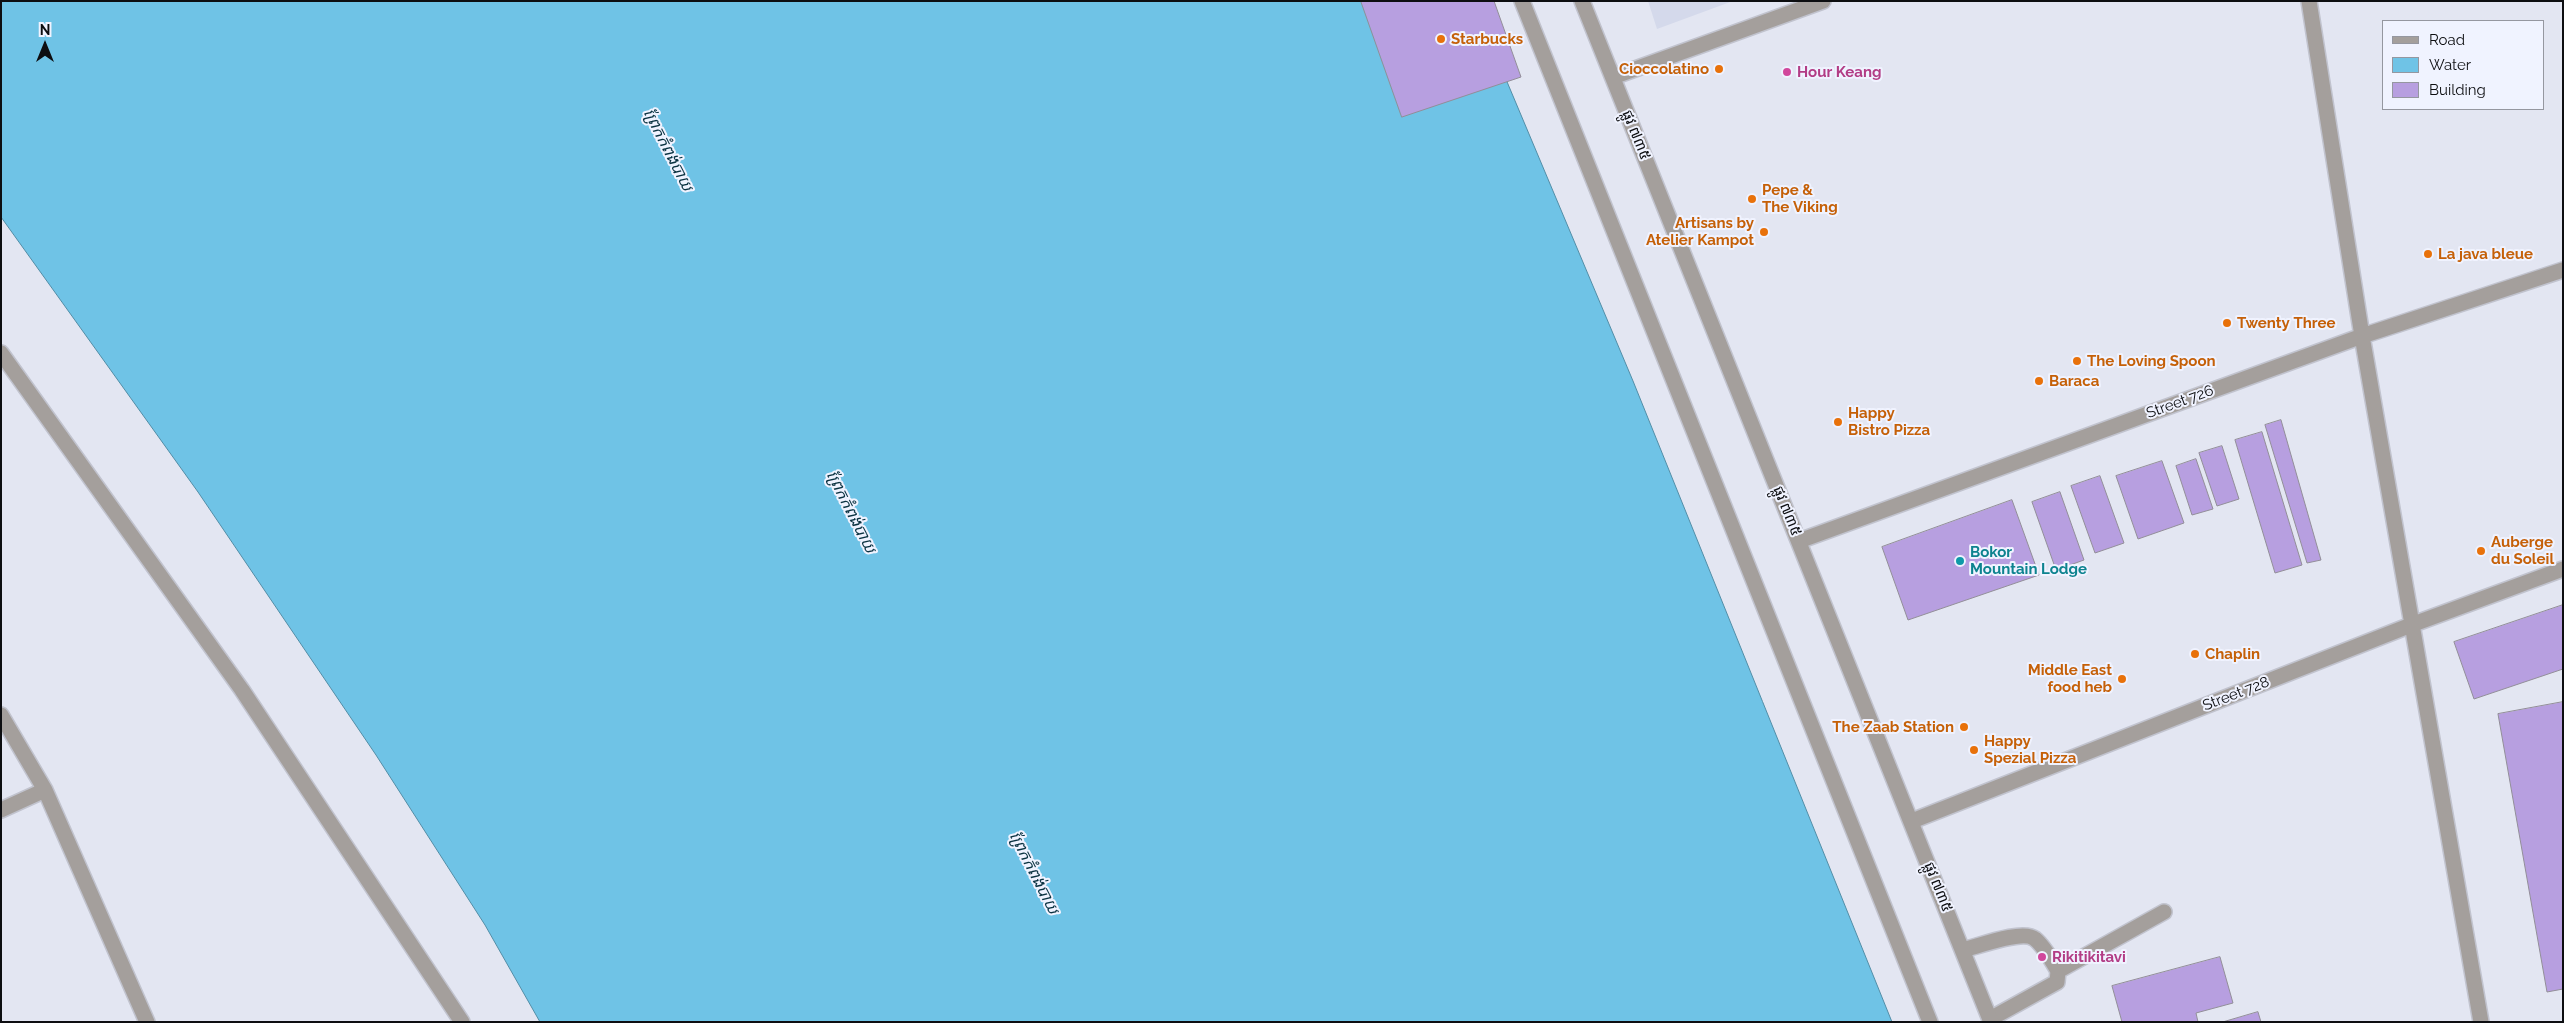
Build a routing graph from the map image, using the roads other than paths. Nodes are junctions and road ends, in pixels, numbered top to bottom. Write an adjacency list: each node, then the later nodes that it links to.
1 (1522, 1): 22 (street)
2 (1582, 1): 5 (street, ផ្លូវ ៧៣៥)
3 (1823, 1): 5 (street)
4 (2309, 1): 7 (street)
5 (1613, 77): 9 (street, ផ្លូវ ៧៣៥)
6 (2563, 270): 7 (street, Street 726)
7 (2362, 336): 9 (street, Street 726); 11 (street)
8 (1, 353): 21 (street)
9 (1799, 541): 15 (street, ផ្លូវ ៧៣៥)
10 (2563, 569): 11 (street, Street 728)
11 (2411, 625): 15 (street, Street 728); 23 (street)
12 (1, 715): 13 (street)
13 (45, 790): 14 (street); 20 (street)
14 (1, 810)
15 (1912, 821): 17 (street, ផ្លូវ ៧៣៥)
16 (2164, 912): 18 (street)
17 (1963, 950): 18 (street); 19 (street, ផ្លូវ ៧៣៥)
18 (2058, 971): 19 (street)
19 (1991, 1020)
20 (147, 1022)
21 (462, 1022)
22 (1930, 1022)
23 (2481, 1022)

